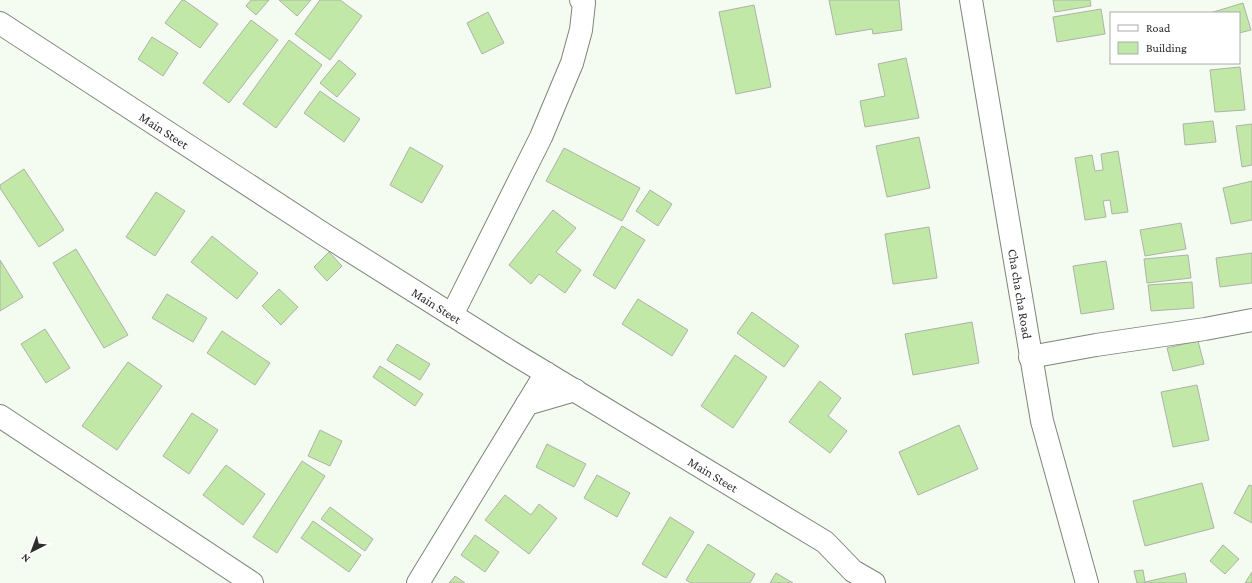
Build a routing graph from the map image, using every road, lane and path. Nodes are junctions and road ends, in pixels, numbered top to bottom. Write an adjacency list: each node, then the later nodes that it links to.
1 (971, 0): 6 (street, Cha cha cha Road)
2 (583, 1): 4 (street)
3 (0, 23): 4 (street, Main Steet)
4 (452, 315): 7 (street, Main Steet)
5 (1252, 320): 6 (street)
6 (1030, 357): 14 (street, Cha cha cha Road)
7 (546, 373): 8 (street, Main Steet); 9 (street)
8 (575, 390): 9 (street); 13 (street, Main Steet)
9 (527, 404): 12 (street)
10 (0, 416): 11 (street)
11 (252, 583)
12 (418, 583)
13 (874, 583)
14 (1087, 583)

